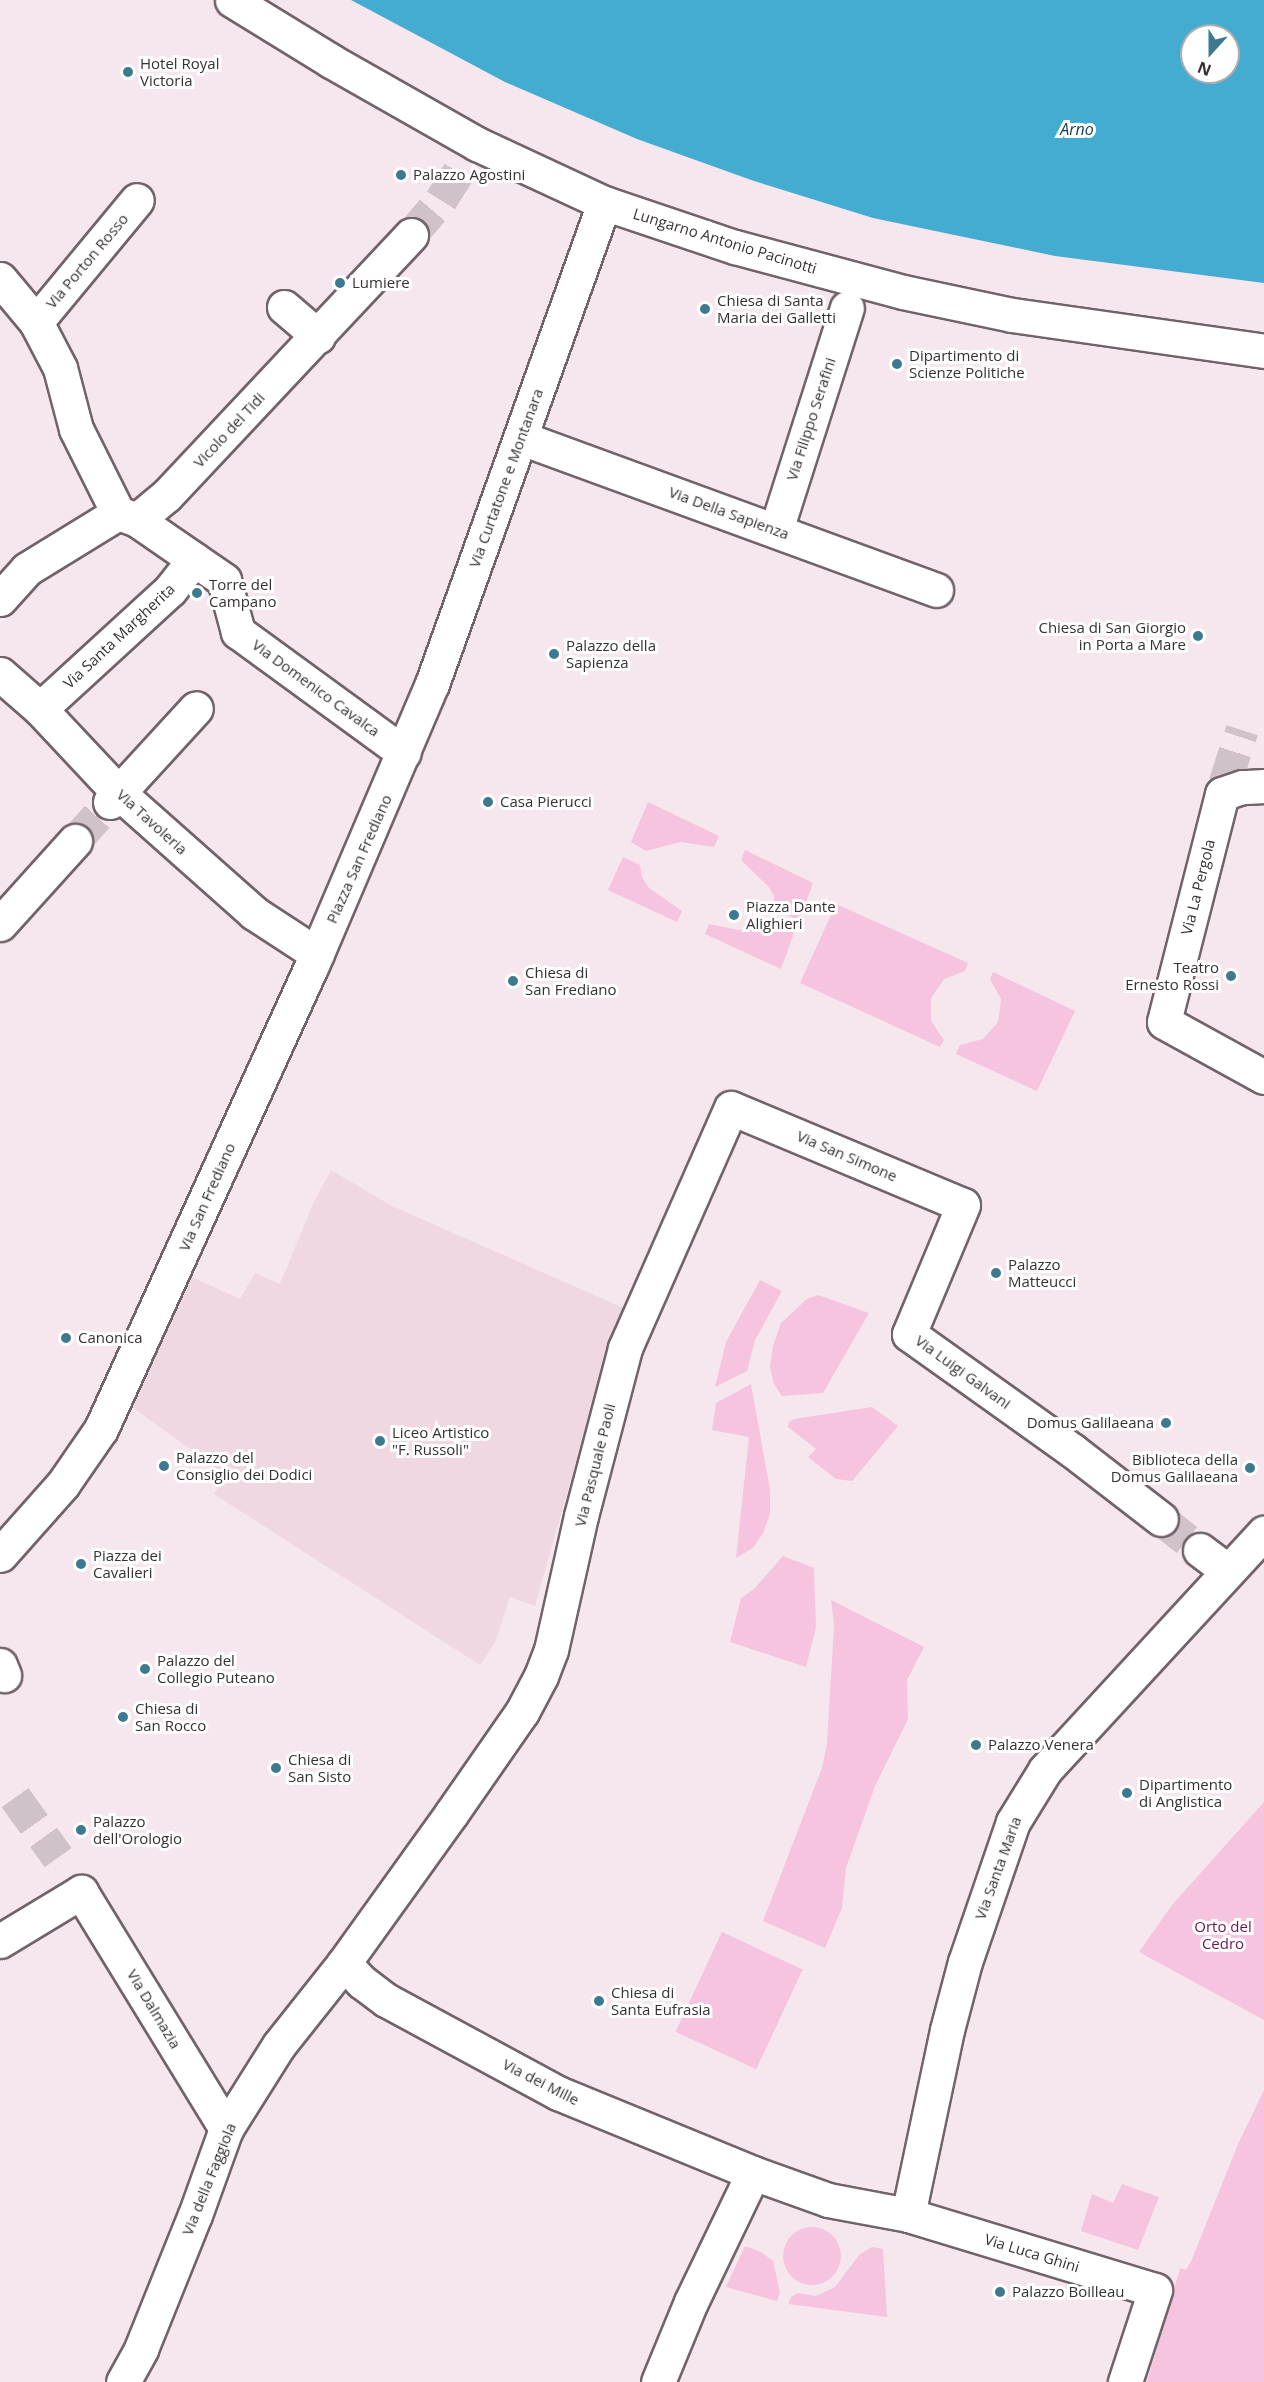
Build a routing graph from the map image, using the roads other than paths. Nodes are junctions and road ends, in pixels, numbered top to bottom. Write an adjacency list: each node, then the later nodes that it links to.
1 (232, 0): 3 (street, Lungarno Antonio Pacinotti)
2 (137, 200): 8 (street, Via Porton Rosso)
3 (604, 203): 10 (street, Lungarno Antonio Pacinotti); 11 (street, Via Curtatone e Montanara)
4 (411, 235): 9 (street, Vicolo del Tidi)
5 (0, 279): 8 (street, Via Domenico Cavalca)
6 (284, 307): 9 (street)
7 (847, 308): 13 (street, Via Filippo Serafini)
8 (36, 322): 12 (street, Via Domenico Cavalca)
9 (318, 336): 12 (street, Vicolo del Tidi)
10 (1264, 351)
11 (521, 438): 13 (street, Via Della Sapienza); 20 (street, Via Curtatone e Montanara)
12 (127, 517): 14 (street, Via Domenico Cavalca); 16 (street, Vicolo del Tidi)
13 (776, 530): 15 (street, Via Della Sapienza)
14 (194, 559): 19 (street, Via Santa Margherita); 20 (street, Via Domenico Cavalca)
15 (936, 590)
16 (0, 599)
17 (0, 674): 19 (street, Via Tavoleria)
18 (196, 708): 22 (street)
19 (40, 709): 22 (street, Via Tavoleria)
20 (404, 753): 25 (street, Piazza San Frediano)
21 (1264, 786): 26 (street, Via La Pergola)
22 (114, 798): 25 (street, Via Tavoleria)
23 (75, 841): 24 (street)
24 (0, 924)
25 (314, 959): 32 (street, Via San Frediano)
26 (1264, 1077)
27 (731, 1108): 28 (street, Via San Simone); 35 (street, Via Pasquale Paoli)
28 (909, 1334): 29 (street, Via Luigi Galvani)
29 (1161, 1519)
30 (1264, 1533): 33 (street, Via Santa Maria)
31 (1200, 1550): 33 (street)
32 (0, 1555)
33 (1228, 1571): 38 (street, Via Santa Maria)
34 (0, 1941): 36 (street, Via Dalmazia)
35 (344, 1963): 36 (street, Via della Faggiola); 37 (street, Via dei Mille)
36 (226, 2129): 39 (street, Via della Faggiola)
37 (753, 2173): 38 (street, Via dei Mille); 40 (street)
38 (908, 2215): 41 (street, Via Luca Ghini)
39 (123, 2382)
40 (658, 2382)
41 (1125, 2382)

